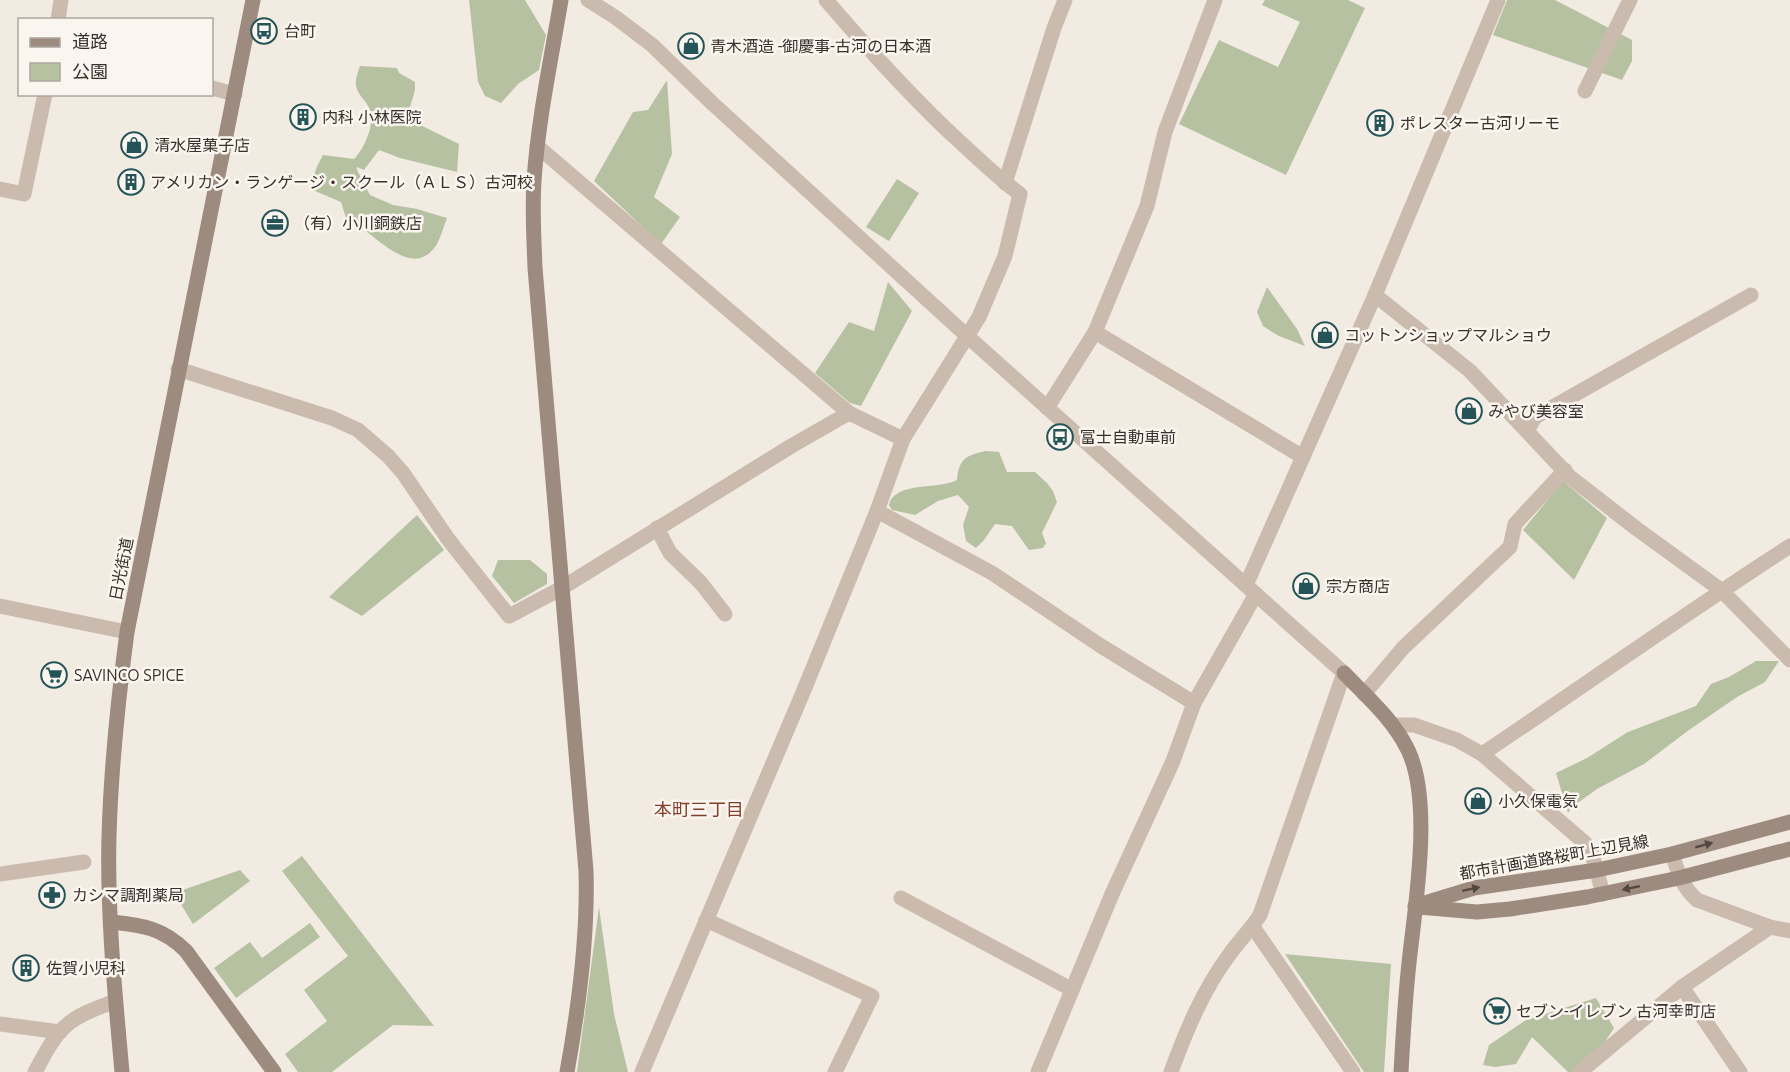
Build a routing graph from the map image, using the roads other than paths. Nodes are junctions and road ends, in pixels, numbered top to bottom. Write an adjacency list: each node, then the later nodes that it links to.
1 (61, 0): 10 (street)
2 (253, 0): 13 (street, 日光街道)
3 (561, 0): 15 (street)
4 (588, 0): 21 (street)
5 (826, 0): 16 (street)
6 (1065, 0): 16 (street)
7 (1215, 0): 20 (street)
8 (1498, 0): 18 (street)
9 (1630, 0): 12 (street)
10 (58, 18)
11 (213, 88): 13 (street)
12 (1585, 91)
13 (235, 93): 22 (street, 日光街道)
14 (45, 96): 17 (street)
15 (537, 146): 24 (street); 32 (street)
16 (1005, 183): 21 (street)
17 (0, 189)
18 (1376, 295): 25 (street); 27 (street)
19 (1750, 295): 25 (street)
20 (1095, 332): 23 (street); 27 (street)
21 (966, 335): 23 (street); 26 (street)
22 (178, 369): 32 (street); 37 (street, 日光街道)
23 (1047, 408): 33 (street)
24 (849, 413): 26 (street); 30 (street)
25 (1527, 431): 28 (street)
26 (903, 439): 29 (street)
27 (1303, 458): 33 (street)
28 (1565, 470): 34 (street); 40 (street)
29 (877, 511): 41 (street); 54 (street)
30 (657, 528): 32 (street); 36 (street)
31 (1790, 546): 34 (street)
32 (560, 589): 67 (street)
33 (1251, 590): 39 (street); 41 (street)
34 (1721, 590): 38 (street); 43 (street)
35 (0, 606): 37 (street)
36 (725, 614)
37 (127, 632): 55 (street, 日光街道)
38 (1790, 660)
39 (1344, 673): 40 (street); 56 (street)
40 (1364, 694): 42 (street)
41 (1194, 703): 60 (street)
42 (1394, 725): 43 (street); 53 (street)
43 (1482, 753): 48 (street)
44 (1790, 822): 46 (street, 都市計画道路桜町上辺見線, one-way to 44)
45 (1790, 849): 50 (street)
46 (1672, 854): 48 (street, 都市計画道路桜町上辺見線); 50 (street)
47 (84, 862): 49 (street)
48 (1598, 870): 51 (street); 53 (street, 都市計画道路桜町上辺見線, one-way to 48)
49 (0, 874)
50 (1679, 878): 51 (street, one-way to 51); 57 (street)
51 (1603, 894): 53 (street)
52 (901, 898): 60 (street)
53 (1416, 906): 73 (street)
54 (706, 920): 68 (street); 69 (street)
55 (112, 922): 61 (street, 日光街道); 66 (street)
56 (1253, 927): 71 (street); 72 (street)
57 (1770, 927): 58 (street); 59 (street)
58 (1790, 932)
59 (1682, 987): 74 (street); 75 (street)
60 (1071, 989): 70 (street)
61 (116, 1001): 63 (street); 65 (street, 日光街道)
62 (0, 1024): 63 (street)
63 (60, 1032): 64 (street)
64 (35, 1072)
65 (122, 1072)
66 (274, 1072)
67 (567, 1072)
68 (642, 1072)
69 (835, 1072)
70 (1038, 1072)
71 (1171, 1072)
72 (1353, 1072)
73 (1401, 1072)
74 (1580, 1072)
75 (1740, 1072)

